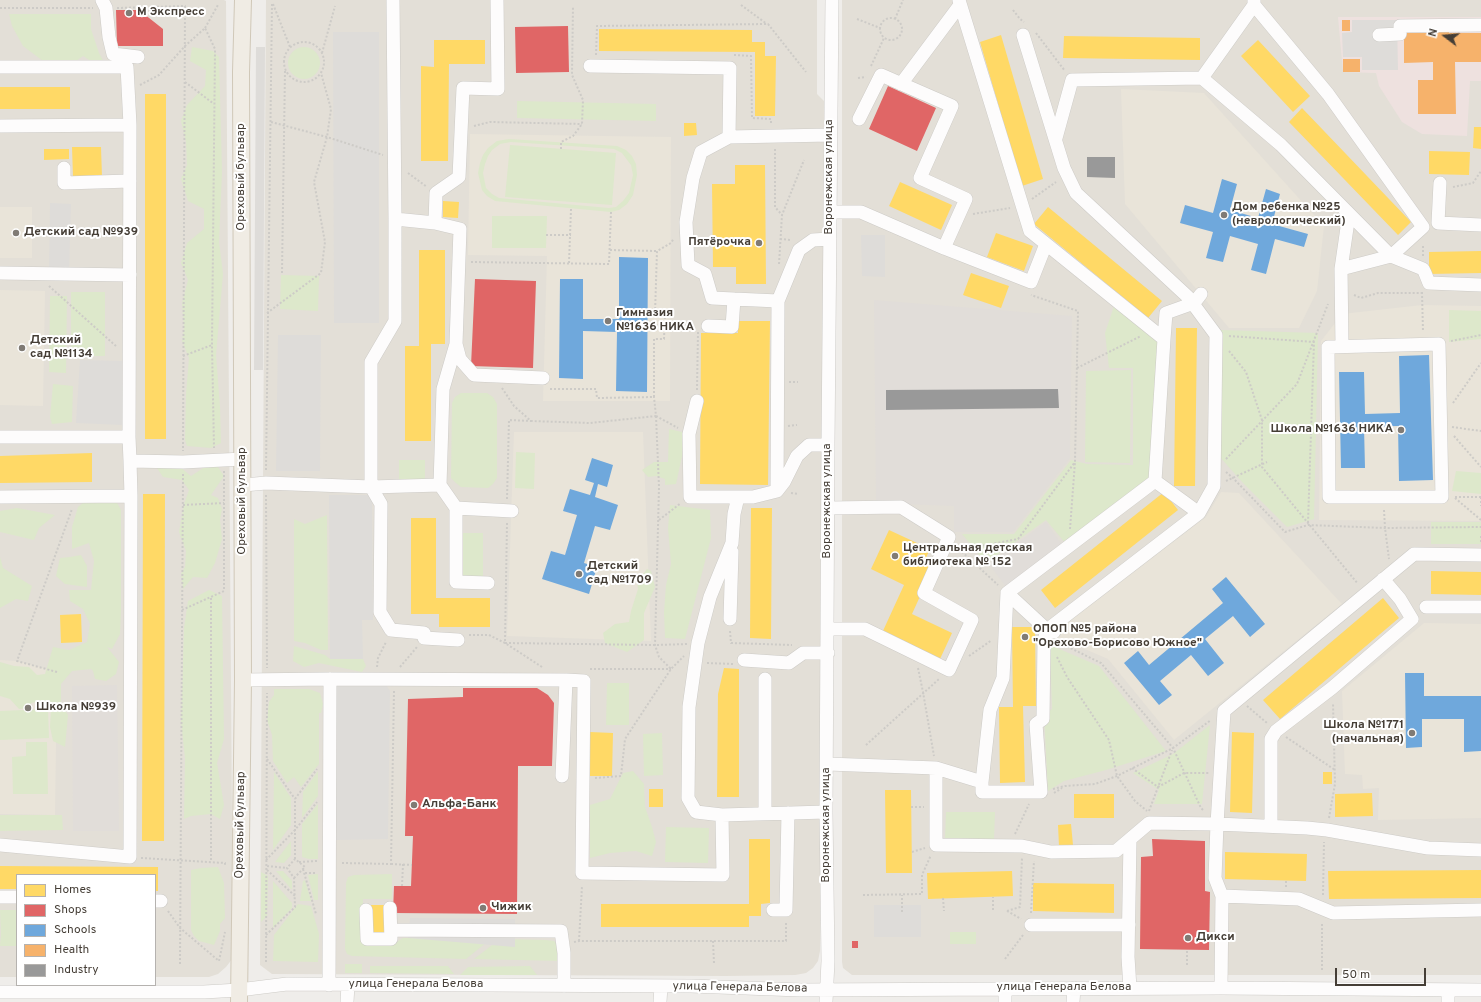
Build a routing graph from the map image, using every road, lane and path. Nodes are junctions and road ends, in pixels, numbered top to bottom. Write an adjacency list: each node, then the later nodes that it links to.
1 (243, 0): 130 (main road, Ореховый бульвар)
2 (393, 0): 58 (street)
3 (497, 0): 51 (street)
4 (832, 0): 52 (street, Воронежская улица)
5 (903, 0): 17 (path)
6 (272, 3): 26 (path)
7 (960, 3): 42 (street); 79 (street)
8 (1254, 3): 39 (street); 83 (street)
9 (104, 4): 14 (path); 25 (path); 30 (street)
10 (218, 5): 20 (path)
11 (741, 5): 18 (path)
12 (335, 6): 27 (path)
13 (573, 6): 47 (path)
14 (0, 8)
15 (1013, 10): 22 (path)
16 (856, 19): 21 (path)
17 (895, 19): 21 (path); 24 (path)
18 (768, 24): 28 (path); 35 (path)
19 (1481, 25): 23 (street)
20 (205, 28): 25 (path); 44 (path)
21 (880, 28): 24 (path)
22 (1027, 29): 40 (path); 56 (street)
23 (1379, 35)
24 (884, 38): 34 (path)
25 (185, 46): 41 (path); 43 (path)
26 (290, 47): 27 (path); 33 (path)
27 (322, 53): 36 (path)
28 (603, 55)
29 (728, 55): 53 (path)
30 (138, 57)
31 (590, 66): 55 (street)
32 (0, 67): 43 (street)
33 (285, 69): 36 (path); 50 (path)
34 (869, 70)
35 (806, 72)
36 (321, 73): 54 (path)
37 (866, 77): 38 (path)
38 (858, 78)
39 (1202, 78): 40 (street); 68 (street)
40 (1072, 80): 56 (street)
41 (185, 82): 44 (path); 113 (path)
42 (902, 84): 45 (street); 80 (street)
43 (128, 90): 49 (street)
44 (214, 104): 111 (path)
45 (858, 119)
46 (271, 122): 50 (path)
47 (582, 124): 51 (path); 57 (path)
48 (0, 126): 49 (street)
49 (130, 126): 62 (street)
50 (283, 126): 54 (path); 89 (path)
51 (462, 129): 64 (street)
52 (830, 135): 53 (street); 67 (street, Воронежская улица)
53 (772, 136): 55 (street); 69 (path)
54 (327, 137): 58 (path); 100 (path)
55 (729, 137): 98 (street)
56 (1056, 138): 96 (street)
57 (561, 149)
58 (394, 158): 64 (path); 70 (street)
59 (804, 160): 69 (path)
60 (64, 168): 62 (street)
61 (1481, 171): 63 (path)
62 (130, 181): 91 (street)
63 (1440, 186): 72 (street)
64 (436, 193): 71 (street)
65 (571, 208): 74 (path)
66 (611, 212): 81 (path)
67 (831, 212): 76 (street, Воронежская улица); 80 (street)
68 (1349, 214): 83 (street); 86 (street)
69 (782, 215): 75 (path)
70 (395, 219): 71 (street); 144 (street)
71 (435, 223): 84 (street)
72 (1481, 225)
73 (546, 235): 74 (path)
74 (571, 235): 85 (path)
75 (780, 239): 77 (path); 87 (path)
76 (830, 239): 99 (street); 129 (street, Воронежская улица)
77 (793, 240)
78 (671, 243): 82 (path)
79 (1046, 244): 92 (street); 104 (street)
80 (944, 248): 92 (street)
81 (610, 250): 82 (path); 85 (path)
82 (656, 251): 101 (path)
83 (1391, 256): 86 (street); 93 (street)
84 (460, 261): 85 (path); 109 (street)
85 (569, 263)
86 (1341, 269): 94 (street)
87 (779, 270)
88 (0, 273): 90 (street)
89 (282, 273)
90 (35, 274): 91 (street); 114 (path)
91 (130, 275): 114 (street)
92 (1031, 282): 116 (path)
93 (1481, 286)
94 (1342, 290): 95 (path); 112 (street)
95 (1422, 293)
96 (1198, 298): 105 (street); 107 (street)
97 (1330, 298): 108 (path)
98 (734, 299): 99 (street); 103 (street)
99 (778, 301): 145 (street)
100 (267, 312)
101 (664, 325): 102 (path); 119 (path)
102 (648, 326)
103 (708, 326): 120 (path)
104 (1153, 330): 107 (street); 116 (path)
105 (1216, 335): 108 (path); 123 (path); 137 (street)
106 (1481, 335): 110 (path)
107 (1164, 339): 140 (street)
108 (1314, 342): 123 (path); 162 (path)
109 (456, 344): 117 (street); 142 (street)
110 (1439, 344): 112 (street); 124 (street)
111 (212, 346): 113 (path); 131 (path)
112 (1342, 346): 124 (street)
113 (183, 356): 133 (path)
114 (130, 358): 128 (street)
115 (1481, 363): 124 (path)
116 (1077, 368): 134 (path)
117 (544, 378): 119 (path)
118 (502, 388): 122 (path)
119 (654, 397): 121 (path)
120 (697, 401): 126 (street)
121 (656, 416): 122 (path); 126 (path); 159 (path)
122 (531, 420): 157 (path)
123 (1262, 420): 136 (path); 137 (path)
124 (1443, 424): 125 (path); 138 (path)
125 (1481, 431)
126 (689, 434): 149 (street)
127 (0, 437): 128 (street)
128 (130, 437): 132 (street)
129 (828, 446): 145 (street); 156 (street, Воронежская улица)
130 (243, 459): 131 (street); 141 (main road, Ореховый бульвар)
131 (219, 460): 133 (street); 152 (path)
132 (130, 461): 133 (street); 147 (street)
133 (183, 462): 153 (path)
134 (1075, 462): 167 (path); 168 (path)
135 (1267, 462): 136 (path)
136 (1262, 464): 139 (path); 162 (path)
137 (1215, 465): 139 (path); 143 (street)
138 (1481, 467)
139 (1233, 478): 143 (path); 162 (path)
140 (1155, 481): 158 (street); 167 (street)
141 (244, 485): 144 (street); 204 (main road, Ореховый бульвар)
142 (440, 485): 144 (street); 155 (street)
143 (1214, 486): 158 (street)
144 (372, 487): 180 (street)
145 (778, 491): 150 (street)
146 (76, 496): 147 (street); 148 (street); 200 (path)
147 (131, 496): 242 (street)
148 (0, 497)
149 (690, 497): 150 (street); 159 (path)
150 (738, 497): 166 (street)
151 (1481, 497): 154 (path); 160 (path)
152 (224, 503): 153 (path); 174 (path)
153 (183, 505): 177 (path)
154 (1481, 506)
155 (456, 508): 157 (street); 171 (street)
156 (829, 508): 165 (street); 179 (street, Воронежская улица)
157 (509, 511): 187 (path)
158 (1199, 513): 182 (street)
159 (658, 520): 188 (path)
160 (1481, 520)
161 (1384, 521): 164 (path)
162 (1308, 525): 164 (path); 173 (path)
163 (1481, 527): 164 (path)
164 (1385, 528): 170 (path)
165 (949, 537): 168 (path); 199 (street)
166 (732, 543): 178 (street); 186 (street)
167 (1069, 546): 172 (street)
168 (959, 550): 172 (path)
169 (1481, 555): 170 (street)
170 (1387, 576): 173 (street); 210 (street)
171 (488, 583)
172 (1007, 593): 181 (street); 182 (street)
173 (1366, 594): 208 (street)
174 (210, 598): 177 (path); 247 (path)
175 (1426, 607): 176 (street)
176 (1481, 607)
177 (182, 610): 244 (path)
178 (730, 619): 189 (path)
179 (828, 629): 190 (street, Воронежская улица); 191 (street)
180 (391, 630): 184 (street); 205 (path)
181 (1005, 631): 193 (path); 224 (street)
182 (1049, 632): 212 (path); 227 (street)
183 (489, 635): 187 (path)
184 (424, 638): 185 (street); 201 (path)
185 (458, 640)
186 (698, 643): 188 (path); 195 (street); 198 (path)
187 (505, 644): 188 (path); 196 (path)
188 (655, 645): 198 (path)
189 (786, 645)
190 (828, 653): 194 (street); 214 (street, Воронежская улица)
191 (914, 654): 199 (street); 207 (path)
192 (1056, 656): 222 (path)
193 (968, 657)
194 (744, 660): 195 (path)
195 (695, 662): 233 (street)
196 (544, 668)
197 (588, 669): 198 (path)
198 (671, 669): 223 (path)
199 (949, 670): 207 (path)
200 (57, 672)
201 (397, 674): 205 (street); 206 (street); 249 (path)
202 (330, 679): 204 (street); 205 (street); 293 (street)
203 (765, 679): 232 (street)
204 (243, 680): 302 (main road, Ореховый бульвар)
205 (376, 680)
206 (566, 680): 221 (street); 223 (street)
207 (923, 692): 211 (path); 216 (path)
208 (1239, 699): 209 (street); 210 (path)
209 (1224, 711): 212 (path); 220 (street)
210 (1276, 731): 218 (path); 235 (street)
211 (866, 745)
212 (1173, 748): 217 (path); 219 (path); 226 (path)
213 (267, 759): 228 (path)
214 (827, 764): 216 (street); 230 (street, Воронежская улица)
215 (317, 768): 228 (path)
216 (936, 768): 224 (street); 239 (street)
217 (1132, 768): 222 (path); 226 (path)
218 (1335, 770)
219 (1184, 773): 220 (path); 226 (path); 234 (path)
220 (1220, 773): 234 (street)
221 (562, 776)
222 (1117, 776): 225 (path); 226 (path)
223 (583, 779): 260 (street)
224 (982, 782): 227 (street)
225 (1065, 786)
226 (1158, 787)
227 (1035, 792): 240 (path)
228 (295, 799): 236 (path)
229 (317, 802): 236 (path)
230 (826, 812): 231 (street); 303 (street, Воронежская улица)
231 (788, 813): 232 (street); 274 (street)
232 (765, 814): 233 (street)
233 (722, 815): 260 (street)
234 (1217, 824): 235 (street); 237 (street); 266 (street)
235 (1271, 826): 241 (street)
236 (295, 830): 243 (path); 245 (path)
237 (1130, 840): 240 (street); 281 (street)
238 (0, 845): 242 (street)
239 (936, 845): 240 (street); 263 (path)
240 (1022, 847): 280 (path); 280 (path)
241 (1481, 850)
242 (130, 857): 244 (path)
243 (295, 859): 248 (path); 253 (path)
244 (180, 860): 247 (path); 282 (path)
245 (266, 860)
246 (321, 860): 248 (path)
247 (211, 862): 256 (path)
248 (299, 862): 255 (path)
249 (390, 864): 250 (path); 257 (path)
250 (403, 864): 251 (path); 262 (path)
251 (412, 865)
252 (267, 866): 253 (path)
253 (287, 868): 261 (path)
254 (266, 869): 265 (path)
255 (303, 869): 258 (path); 261 (path)
256 (226, 870)
257 (342, 870)
258 (305, 873): 259 (path); 279 (path)
259 (321, 873)
260 (582, 873): 286 (path)
261 (294, 878): 265 (path)
262 (402, 886)
263 (902, 894): 264 (path); 278 (path)
264 (863, 895)
265 (295, 896): 285 (path)
266 (1222, 896): 276 (street); 298 (street)
267 (0, 897): 268 (street)
268 (16, 897)
269 (993, 897): 275 (path)
270 (943, 898): 277 (path)
271 (158, 901): 282 (path)
272 (390, 908): 284 (street)
273 (366, 910): 284 (street)
274 (780, 910): 286 (path)
275 (993, 910)
276 (1481, 910)
277 (944, 911)
278 (902, 912)
279 (317, 918)
280 (1031, 925): 281 (street); 288 (path)
281 (1129, 926): 297 (street)
282 (180, 928): 283 (path); 290 (path)
283 (226, 930)
284 (392, 930): 294 (street)
285 (266, 935)
286 (713, 941): 289 (path)
287 (1187, 951): 291 (path)
288 (1005, 959)
289 (714, 963)
290 (180, 964)
291 (1187, 967)
292 (348, 984): 293 (street, улица Генерала Белова); 294 (street, улица Генерала Белова); 307 (street)
293 (329, 985): 302 (street, улица Генерала Белова)
294 (564, 986): 295 (street, улица Генерала Белова)
295 (661, 986): 303 (street, улица Генерала Белова); 308 (street)
296 (1074, 988): 297 (street, улица Генерала Белова); 299 (street, улица Генерала Белова); 310 (street)
297 (1130, 988): 298 (street, улица Генерала Белова)
298 (1222, 988): 304 (street, улица Генерала Белова)
299 (1005, 989): 303 (street, улица Генерала Белова); 309 (street)
300 (1481, 990): 304 (street, улица Генерала Белова)
301 (0, 992): 305 (street, улица Генерала Белова)
302 (239, 996): 306 (street, улица Генерала Белова)
303 (826, 996)
304 (1448, 996)
305 (84, 997): 306 (street, улица Генерала Белова)
306 (165, 997)
307 (348, 1002)
308 (660, 1002)
309 (1005, 1002)
310 (1074, 1002)

